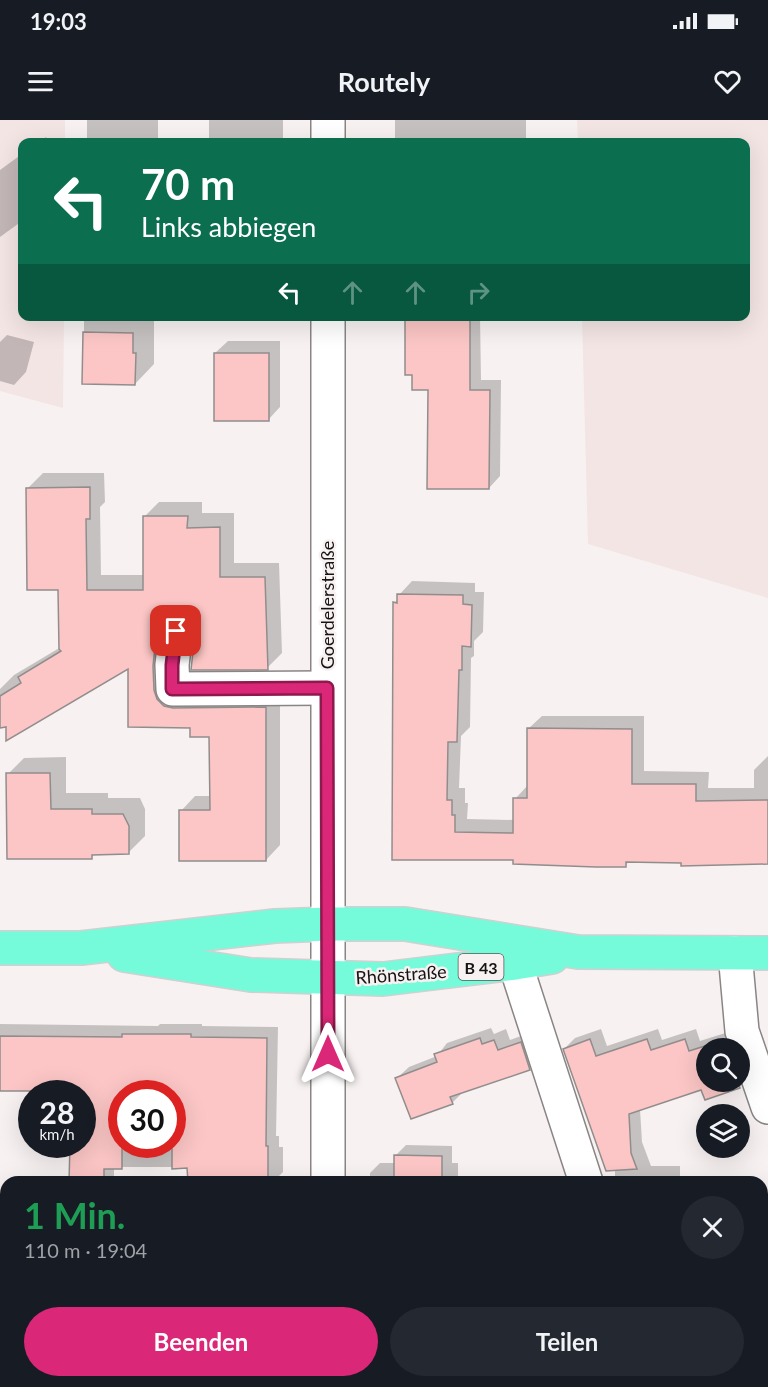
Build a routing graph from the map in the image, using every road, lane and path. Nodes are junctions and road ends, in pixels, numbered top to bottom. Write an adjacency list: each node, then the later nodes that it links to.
1 (328, 120): 2 (street)
2 (328, 138)
3 (328, 321): 5 (street, Goerdelerstraße)
4 (176, 631): 5 (street)
5 (327, 688): 6 (street, Goerdelerstraße)
6 (328, 924): 8 (main road, Rhönstraße / B 43); 9 (main road, Rhönstraße / B 43); 13 (street, Goerdelerstraße)
7 (0, 948): 8 (main road, Rhönstraße / B 43)
8 (81, 948): 13 (main road, Rhönstraße / B 43)
9 (578, 952): 10 (main road, Rhönstraße / B 43); 12 (main road, Rhönstraße / B 43)
10 (735, 953): 11 (main road, Rhönstraße / B 43); 14 (street)
11 (768, 953)
12 (515, 963): 13 (main road, Rhönstraße / B 43); 16 (street)
13 (328, 978): 15 (street, Goerdelerstraße)
14 (768, 1107)
15 (328, 1176)
16 (584, 1176)

